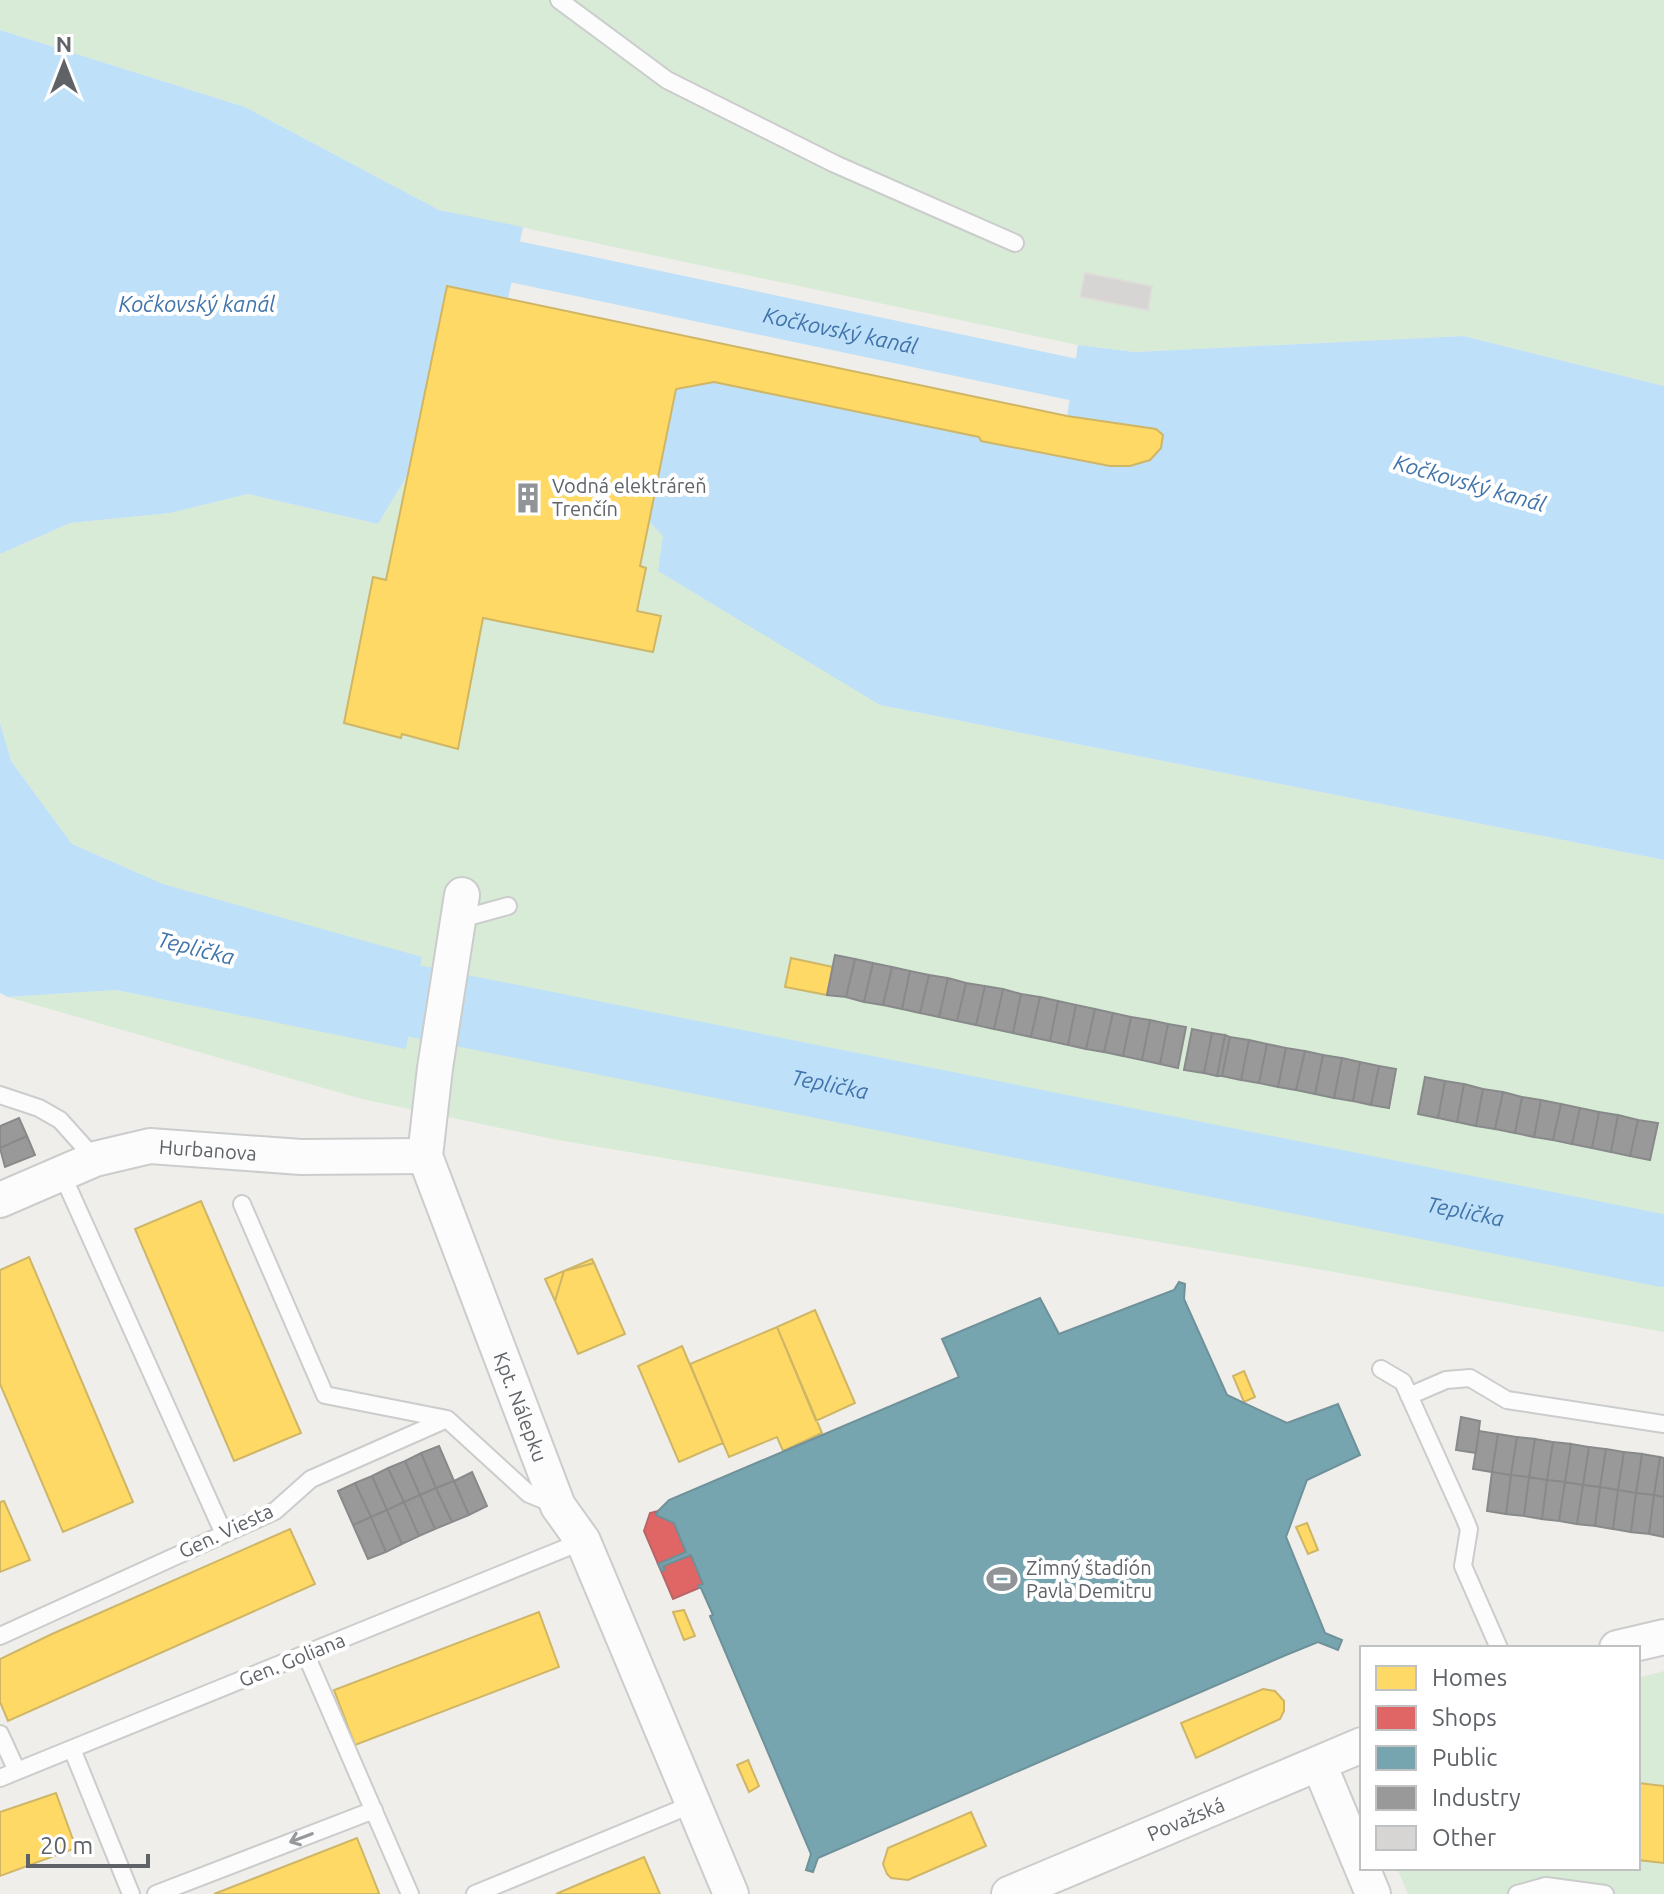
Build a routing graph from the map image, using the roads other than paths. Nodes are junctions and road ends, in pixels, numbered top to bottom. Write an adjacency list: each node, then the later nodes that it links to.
1 (559, 0): 2 (lane)
2 (1015, 243)
3 (508, 906): 4 (lane)
4 (457, 921): 6 (street, Kpt. Nálepku)
5 (0, 1095): 7 (lane)
6 (425, 1156): 7 (street, Hurbanova); 15 (street, Kpt. Nálepku)
7 (95, 1159): 8 (street, Hurbanova)
8 (62, 1174): 9 (street, Hurbanova); 16 (lane)
9 (0, 1200)
10 (242, 1204): 13 (lane)
11 (1381, 1369): 12 (lane)
12 (1409, 1396): 14 (lane); 20 (lane)
13 (447, 1419): 15 (lane); 16 (lane, Gen. Viesta)
14 (1664, 1424)
15 (558, 1506): 17 (street, Kpt. Nálepku)
16 (224, 1534): 18 (lane, Gen. Viesta)
17 (583, 1541): 22 (lane, Gen. Goliana); 29 (street, Kpt. Nálepku)
18 (0, 1636)
19 (1664, 1637): 21 (street)
20 (1498, 1646)
21 (1626, 1646)
22 (306, 1655): 25 (lane, Gen. Goliana); 30 (lane)
23 (0, 1734): 27 (lane)
24 (1360, 1746): 26 (street, Považská)
25 (72, 1749): 27 (lane, Gen. Goliana); 33 (lane)
26 (1319, 1764): 31 (street); 38 (street, Považská)
27 (17, 1771): 28 (lane, Gen. Goliana)
28 (0, 1778)
29 (693, 1804): 36 (lane); 37 (street, Kpt. Nálepku)
30 (374, 1810): 34 (lane, one-way to 34); 35 (lane)
31 (1360, 1863)
32 (1363, 1870): 39 (street)
33 (131, 1894)
34 (156, 1894)
35 (410, 1894)
36 (475, 1894)
37 (731, 1894)
38 (1009, 1894)
39 (1373, 1894)
40 (1517, 1894): 41 (lane)
41 (1605, 1894)

